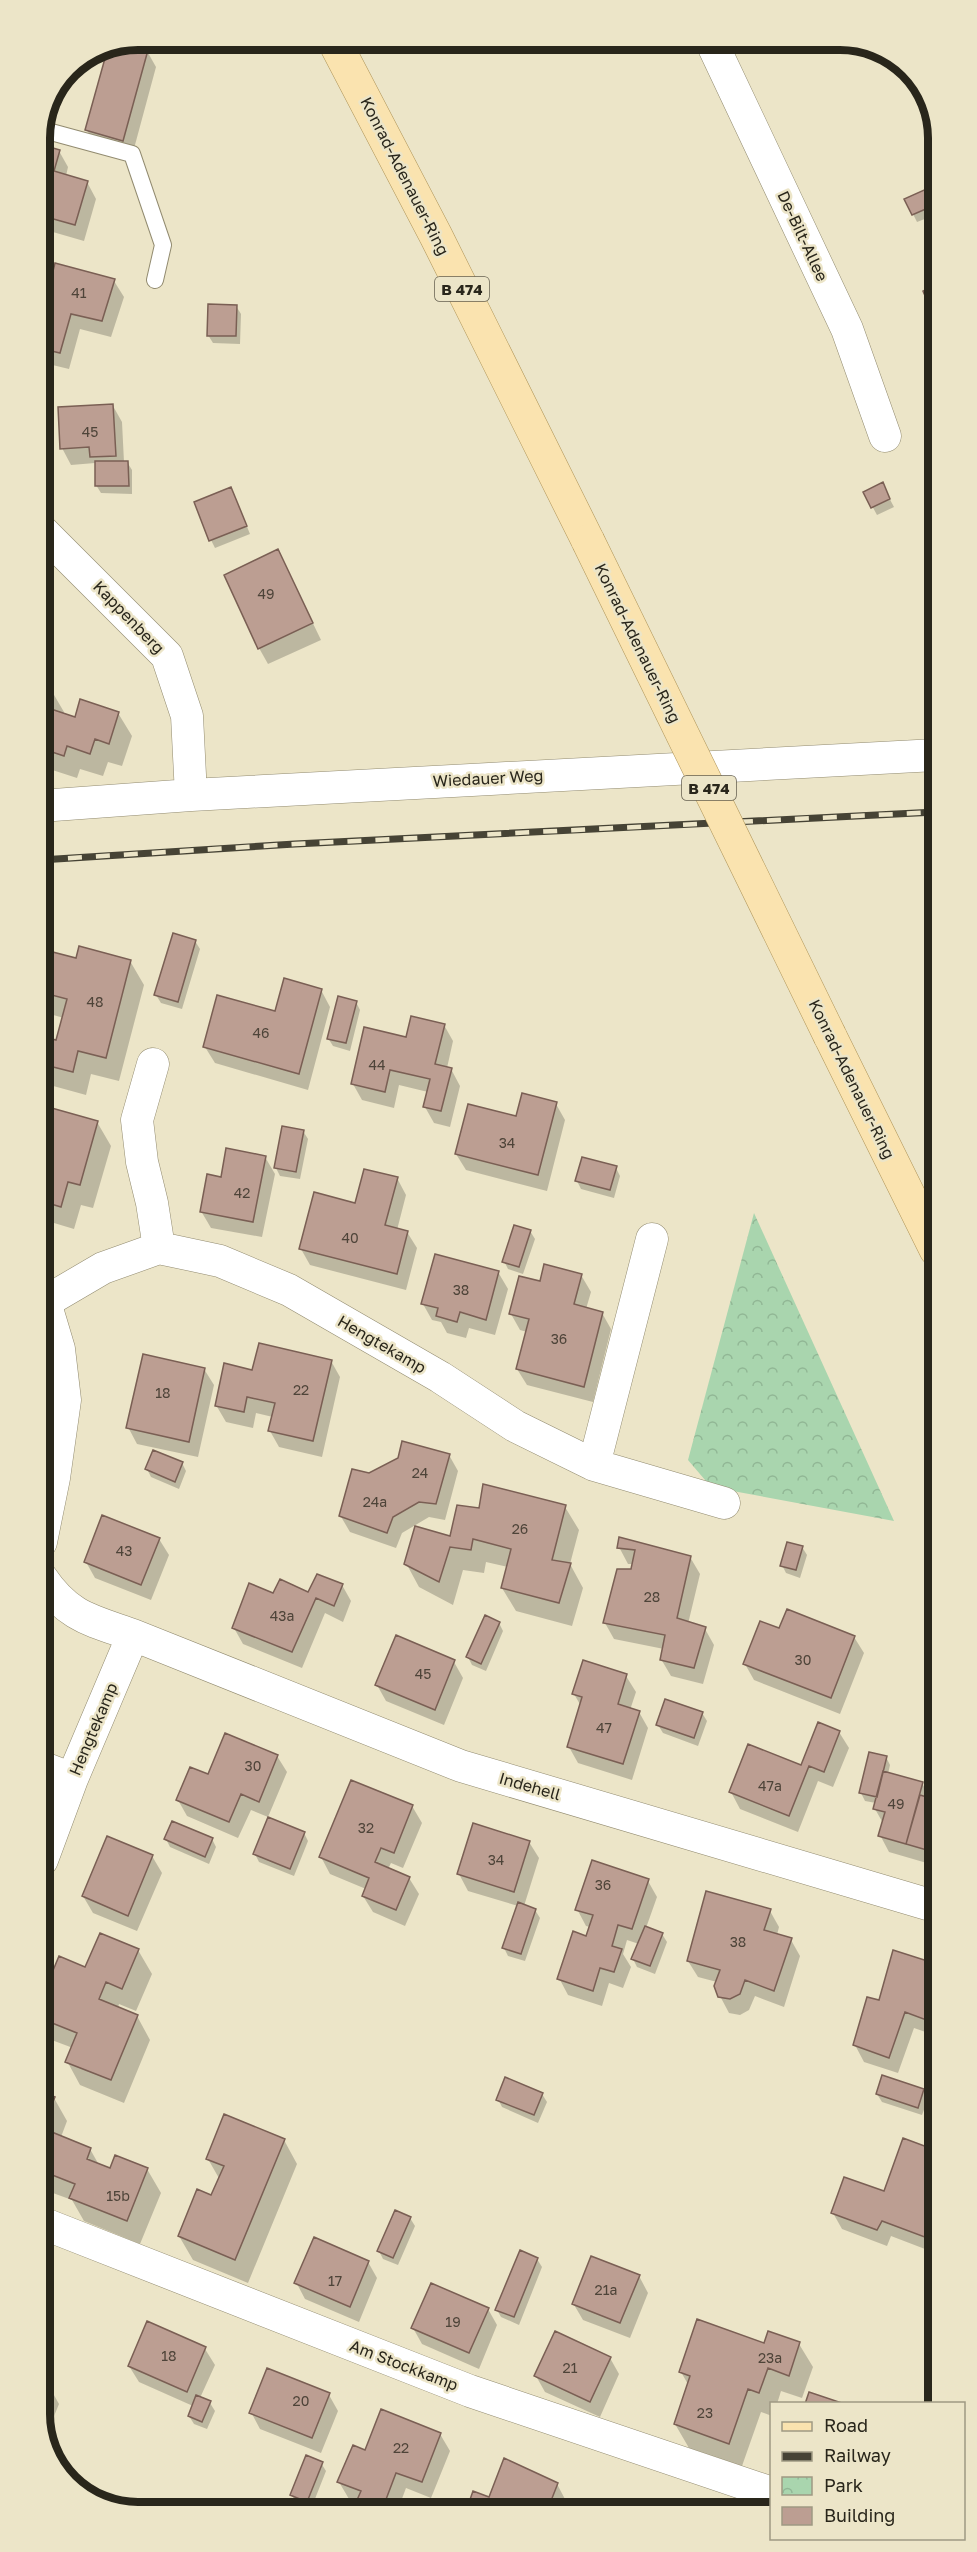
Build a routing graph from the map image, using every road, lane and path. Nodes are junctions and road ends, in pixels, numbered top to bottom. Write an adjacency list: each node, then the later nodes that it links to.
1 (338, 49): 11 (main road, Konrad-Adenauer-Ring / B 474, bridge)
2 (715, 50): 5 (street, De-Bilt-Allee)
3 (50, 132): 4 (lane)
4 (155, 280)
5 (885, 436)
6 (50, 539): 8 (street, Kappenberg)
7 (928, 755): 8 (street, Wiedauer Weg)
8 (191, 795): 9 (street, Wiedauer Weg)
9 (50, 806)
10 (153, 1064): 13 (street)
11 (928, 1234)
12 (652, 1239): 16 (street)
13 (159, 1248): 14 (street); 16 (street, Hengtekamp)
14 (49, 1297)
15 (49, 1320): 17 (street)
16 (594, 1465): 18 (street, Hengtekamp)
17 (49, 1501)
18 (724, 1503)
19 (49, 1589): 20 (street)
20 (133, 1635): 22 (street, Hengtekamp); 24 (street, Indehell)
21 (49, 1770): 22 (street)
22 (72, 1779): 23 (street, Hengtekamp)
23 (49, 1840)
24 (928, 1904)
25 (49, 2226): 26 (street, Am Stockkamp)
26 (770, 2493)

